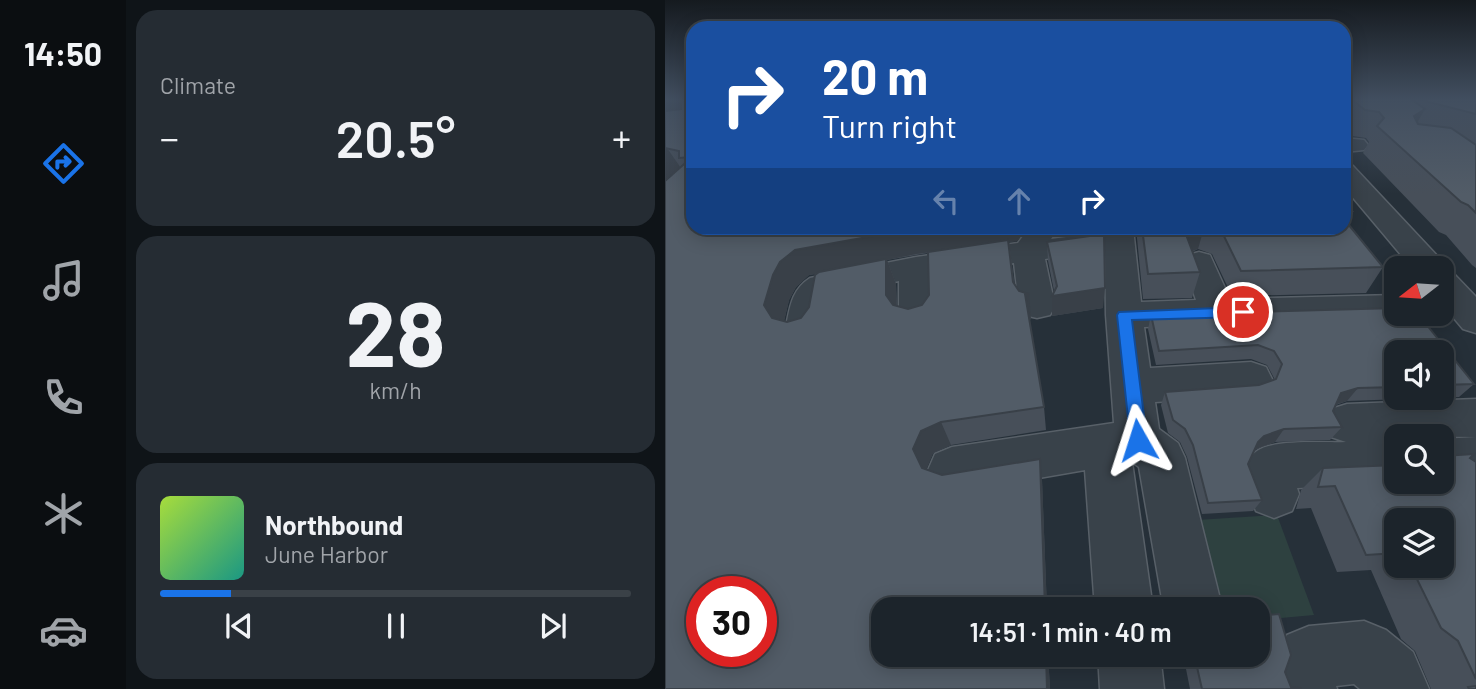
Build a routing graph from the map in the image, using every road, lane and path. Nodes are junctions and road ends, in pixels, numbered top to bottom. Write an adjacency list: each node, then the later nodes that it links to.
1 (1351, 180): 5 (street)
2 (1100, 235): 4 (street)
3 (1119, 235): 11 (street)
4 (1034, 242): 7 (street); 8 (street)
5 (1419, 256)
6 (1199, 262): 10 (street)
7 (916, 267): 12 (street); 13 (street)
8 (1037, 306)
9 (1384, 307): 10 (street)
10 (1218, 313): 11 (street)
11 (1124, 315): 15 (street)
12 (917, 319)
13 (804, 331)
14 (1251, 379): 15 (street)
15 (1132, 386): 18 (street)
16 (1476, 418): 17 (street)
17 (1347, 423)
18 (1122, 443): 22 (street); 24 (street); 25 (street)
19 (1476, 459): 20 (street)
20 (1454, 460)
21 (1384, 463): 23 (street)
22 (952, 470)
23 (1274, 494)
24 (1124, 597)
25 (1191, 597)
26 (1130, 667): 27 (street)
27 (1132, 689)
28 (1305, 689): 29 (street)
29 (1397, 689)

